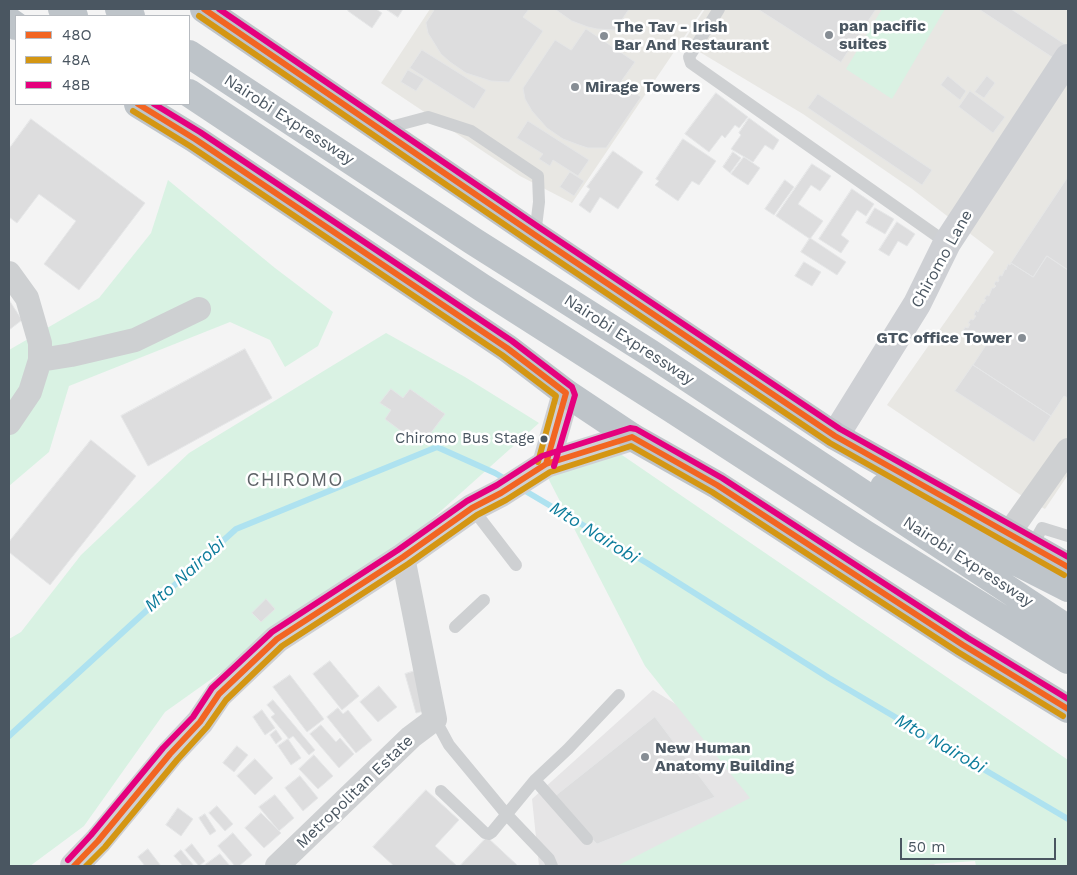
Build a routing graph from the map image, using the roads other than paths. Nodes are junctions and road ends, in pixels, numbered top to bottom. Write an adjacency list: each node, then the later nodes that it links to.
1 (204, 9): 7 (highway)
2 (719, 9): 9 (lane)
3 (190, 55): 12 (highway, Nairobi Expressway)
4 (1068, 58): 9 (street, Chiromo Lane)
5 (190, 94): 30 (highway, Nairobi Expressway)
6 (140, 105): 14 (highway)
7 (381, 130): 8 (highway); 8 (lane)
8 (535, 235): 16 (highway)
9 (947, 243): 16 (street, Chiromo Lane)
10 (9, 272): 13 (street)
11 (199, 309): 13 (street)
12 (650, 353): 26 (highway); 29 (highway, Nairobi Expressway)
13 (40, 360): 15 (street)
14 (566, 392): 17 (highway); 19 (street)
15 (9, 423)
16 (835, 436): 21 (highway)
17 (632, 437): 19 (street); 32 (highway)
18 (1068, 450): 21 (street)
19 (541, 467): 20 (street)
20 (472, 508): 23 (street); 25 (lane)
21 (1009, 533): 24 (highway)
22 (1068, 536): 24 (lane)
23 (403, 556): 33 (street); 38 (street)
24 (1055, 561)
25 (516, 565)
26 (1068, 588)
27 (484, 600): 28 (lane)
28 (455, 627)
29 (1068, 629)
30 (1068, 660)
31 (619, 695): 34 (lane)
32 (1068, 709)
33 (434, 719): 36 (lane); 39 (street, Metropolitan Estate)
34 (535, 780): 36 (lane); 37 (lane)
35 (441, 791): 36 (lane)
36 (507, 815): 40 (lane)
37 (586, 839)
38 (74, 866)
39 (277, 866)
40 (552, 866)

